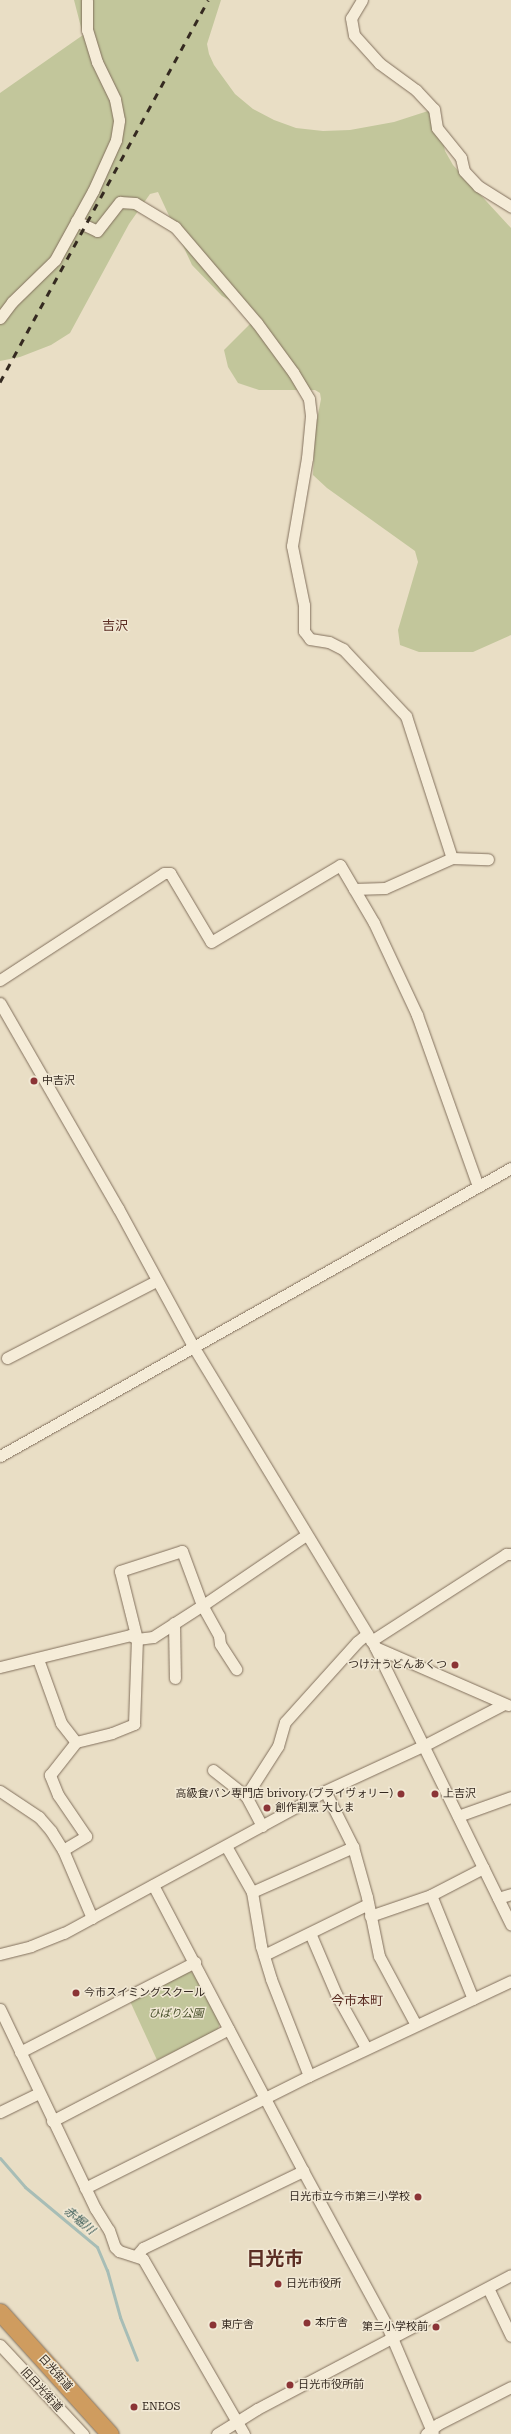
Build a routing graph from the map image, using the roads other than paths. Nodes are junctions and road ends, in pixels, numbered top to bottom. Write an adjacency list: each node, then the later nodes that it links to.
1 (87, 0): 4 (street)
2 (362, 0): 3 (street)
3 (511, 207)
4 (76, 221): 5 (street); 6 (street)
5 (0, 318)
6 (452, 858): 7 (street); 8 (street)
7 (488, 859)
8 (354, 889): 9 (street); 12 (street)
9 (0, 980)
10 (0, 1003): 13 (street)
11 (511, 1168): 12 (street)
12 (478, 1186): 14 (street)
13 (156, 1281): 14 (street); 15 (street)
14 (193, 1346): 16 (street); 17 (street)
15 (7, 1358)
16 (0, 1456)
17 (306, 1535): 19 (street); 22 (street)
18 (511, 1554): 22 (street)
19 (202, 1605): 20 (street); 21 (street); 25 (street)
20 (174, 1623): 21 (street); 26 (street)
21 (137, 1639): 23 (street); 28 (street)
22 (371, 1641): 27 (street); 29 (street); 33 (street)
23 (38, 1659): 24 (street); 28 (street)
24 (0, 1666)
25 (236, 1670)
26 (175, 1678)
27 (508, 1705): 29 (street)
28 (76, 1742): 39 (street)
29 (423, 1746): 32 (street); 35 (street)
30 (213, 1770): 33 (street)
31 (0, 1791): 39 (street)
32 (326, 1791): 36 (street); 38 (street)
33 (246, 1796): 36 (street)
34 (511, 1798): 35 (street)
35 (458, 1816): 40 (street)
36 (262, 1826): 37 (street)
37 (226, 1846): 41 (street); 42 (street)
38 (354, 1847): 42 (street); 46 (street)
39 (63, 1850): 48 (street)
40 (483, 1868): 43 (street); 45 (street)
41 (154, 1885): 48 (street); 53 (street)
42 (252, 1892): 52 (street)
43 (431, 1894): 47 (street); 55 (street)
44 (511, 1894): 45 (street)
45 (498, 1898): 49 (street)
46 (368, 1904): 47 (street); 50 (street)
47 (370, 1916): 57 (street)
48 (92, 1918): 51 (street)
49 (511, 1926)
50 (310, 1933): 52 (street); 59 (street)
51 (0, 1954)
52 (264, 1954): 61 (street)
53 (195, 1962): 58 (street); 60 (street)
54 (511, 1981): 55 (street)
55 (473, 1999): 57 (street)
56 (1, 2013): 60 (street)
57 (416, 2025): 59 (street)
58 (230, 2029): 63 (street); 65 (street)
59 (366, 2048): 61 (street)
60 (20, 2052): 62 (street)
61 (309, 2076): 63 (street)
62 (39, 2093): 64 (street); 65 (street)
63 (265, 2098): 66 (street); 67 (street)
64 (0, 2112)
65 (52, 2121): 67 (street)
66 (303, 2171): 68 (street); 73 (street)
67 (85, 2188): 68 (street)
68 (136, 2256): 76 (street)
69 (511, 2275): 70 (street)
70 (488, 2288): 72 (street); 73 (street)
71 (0, 2312): 79 (highway, 日光街道)
72 (511, 2336)
73 (392, 2337): 76 (street); 77 (street)
74 (0, 2345): 78 (street, 旧日光街道)
75 (510, 2390): 77 (street)
76 (236, 2421): 80 (street); 81 (street)
77 (430, 2433)
78 (83, 2434)
79 (110, 2434)
80 (217, 2434)
81 (244, 2434)

